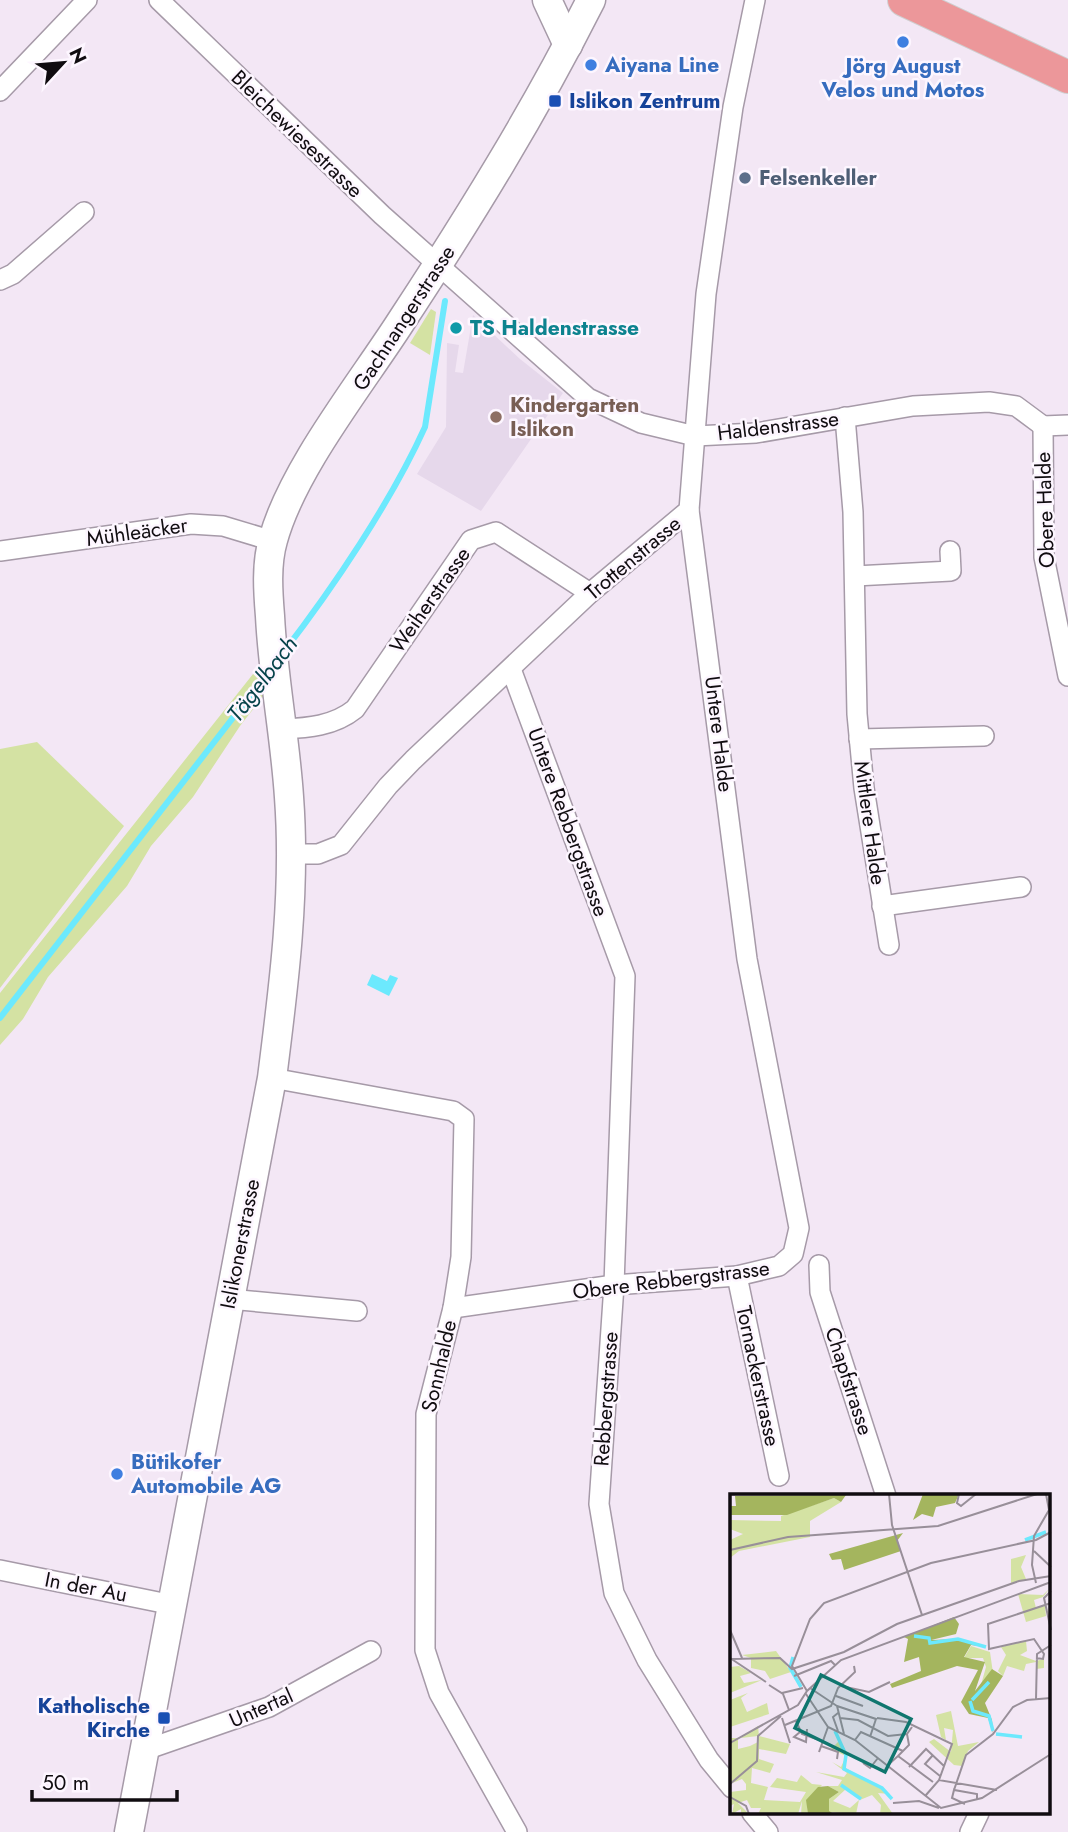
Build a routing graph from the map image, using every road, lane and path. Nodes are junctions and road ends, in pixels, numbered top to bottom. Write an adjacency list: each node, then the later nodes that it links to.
1 (87, 0): 9 (street)
2 (159, 0): 11 (street, Bleichewiesestrasse)
3 (547, 0): 7 (street)
4 (591, 0): 7 (street, Gachnangerstrasse)
5 (755, 0): 16 (street, Trottenstrasse)
6 (904, 0): 8 (main road)
7 (568, 45): 11 (street, Gachnangerstrasse)
8 (1068, 77)
9 (0, 91)
10 (84, 212): 12 (street)
11 (438, 264): 16 (street, Haldenstrasse); 18 (street, Gachnangerstrasse)
12 (0, 280)
13 (845, 417): 15 (street, Haldenstrasse); 16 (street, Haldenstrasse); 21 (street, Mittlere Halde)
14 (1068, 425): 15 (street)
15 (1043, 426): 23 (street, Obere Halde)
16 (695, 436): 17 (street, Trottenstrasse)
17 (689, 510): 22 (street, Trottenstrasse); 34 (street, Untere Halde)
18 (272, 541): 19 (street, Mühleäcker); 24 (street, Gachnangerstrasse)
19 (0, 551)
20 (950, 551): 21 (street)
21 (855, 576): 29 (street, Mittlere Halde)
22 (590, 593): 25 (street, Trottenstrasse); 27 (street, Weiherstrasse)
23 (1059, 594): 26 (street, Obere Halde)
24 (272, 650): 27 (street, Islikonerstrasse)
25 (511, 669): 30 (street, Trottenstrasse); 35 (street, Untere Rebbergstrasse)
26 (1068, 676)
27 (282, 729): 30 (street, Islikonerstrasse)
28 (984, 736): 29 (street, Mittlere Halde)
29 (859, 739): 32 (street, Mittlere Halde)
30 (290, 854): 36 (street, Islikonerstrasse)
31 (1021, 887): 32 (street, Mittlere Halde)
32 (882, 906): 33 (street, Mittlere Halde)
33 (889, 945)
34 (747, 958): 38 (street, Obere Rebbergstrasse)
35 (625, 976): 39 (street, Rebbergstrasse)
36 (272, 1078): 40 (street, Islikonerstrasse); 41 (street, Sonnhalde)
37 (819, 1265): 44 (street, Chapfstrasse)
38 (737, 1276): 39 (street, Obere Rebbergstrasse); 43 (street, Tornackerstrasse)
39 (614, 1285): 41 (street, Obere Rebbergstrasse); 49 (street, Rebbergstrasse)
40 (229, 1298): 42 (street); 46 (street, Islikonerstrasse)
41 (453, 1308): 53 (street, Sonnhalde)
42 (357, 1311)
43 (779, 1476)
44 (885, 1494)
45 (0, 1570): 46 (street, In der Au)
46 (173, 1605): 48 (street, Islikonerstrasse)
47 (371, 1651): 48 (street, Untertal)
48 (145, 1750): 52 (street, Islikonerstrasse)
49 (730, 1786)
50 (753, 1814): 54 (street)
51 (979, 1814): 55 (street)
52 (129, 1832)
53 (517, 1832)
54 (768, 1832)
55 (971, 1832)

